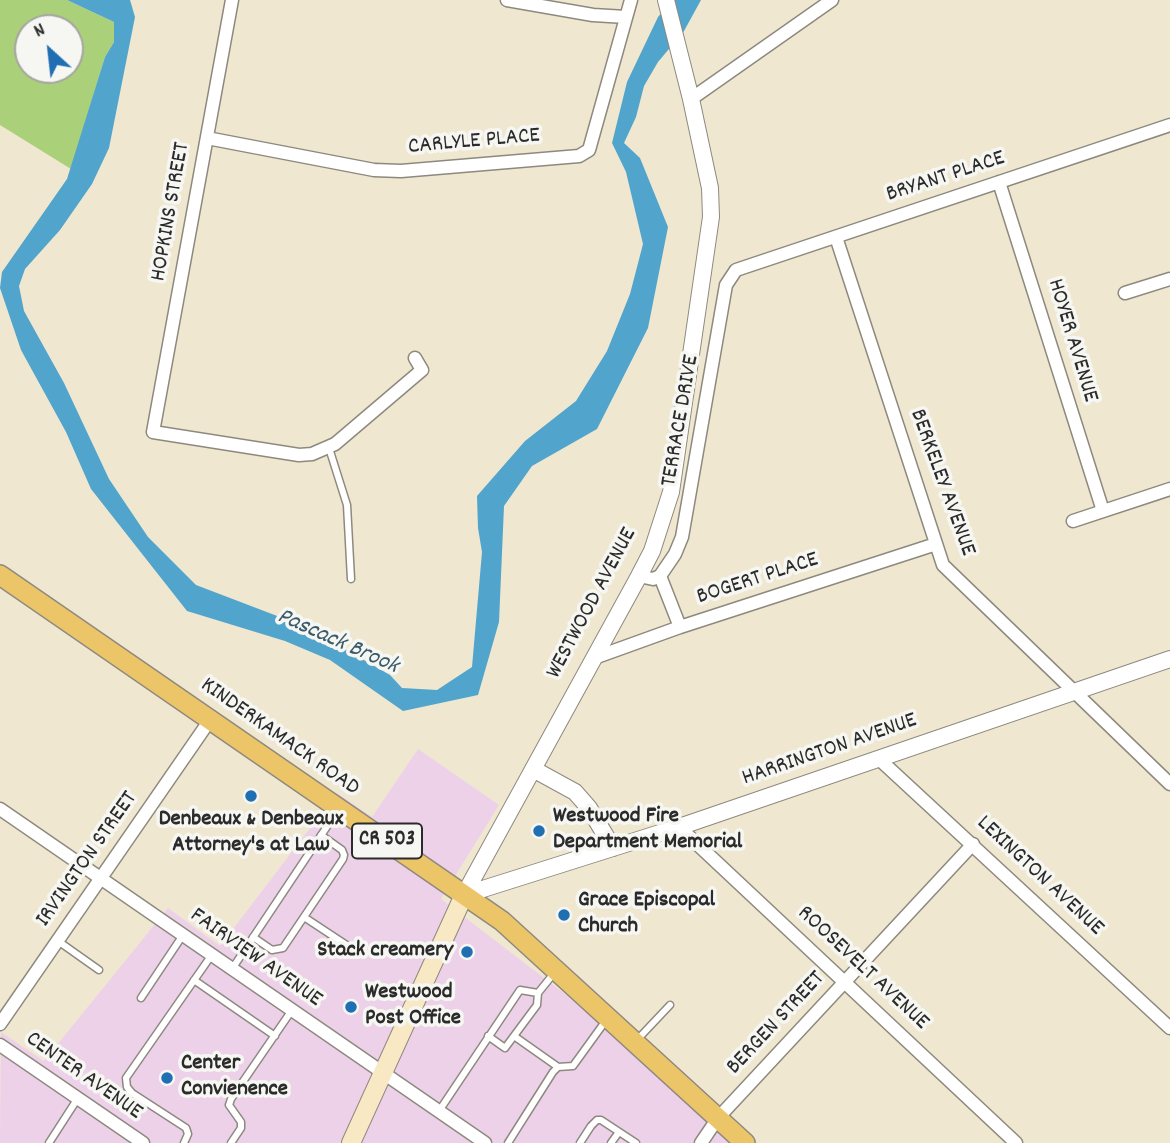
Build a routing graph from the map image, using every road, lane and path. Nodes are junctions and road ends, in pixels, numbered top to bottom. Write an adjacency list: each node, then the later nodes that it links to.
1 (232, 0): 9 (street, HOPKINS STREET)
2 (507, 0): 6 (street)
3 (631, 0): 6 (street, CARLYLE PLACE)
4 (832, 0): 7 (street)
5 (666, 1): 7 (street, WESTWOOD AVENUE)
6 (626, 17): 9 (street, CARLYLE PLACE)
7 (691, 99): 22 (street, WESTWOOD AVENUE)
8 (1170, 125): 10 (street, BRYANT PLACE)
9 (207, 138): 16 (street, HOPKINS STREET)
10 (999, 182): 11 (street, BRYANT PLACE); 18 (street, HOYER AVENUE)
11 (836, 237): 12 (street, BRYANT PLACE); 20 (street, BERKELEY AVENUE)
12 (736, 270): 23 (street, TERRACE DRIVE)
13 (1170, 279): 14 (street)
14 (1125, 293)
15 (415, 358): 16 (street)
16 (329, 447): 24 (lane)
17 (1170, 489): 18 (street)
18 (1103, 511): 19 (street)
19 (1073, 521)
20 (936, 544): 25 (street, BOGERT PLACE); 28 (street, BERKELEY AVENUE)
21 (0, 575): 29 (main road, KINDERKAMACK ROAD / CR 503)
22 (639, 576): 23 (street); 26 (street, WESTWOOD AVENUE)
23 (660, 576): 25 (street)
24 (351, 579)
25 (680, 627): 26 (street, BOGERT PLACE)
26 (594, 658): 31 (street, WESTWOOD AVENUE)
27 (1170, 660): 28 (street, HARRINGTON AVENUE)
28 (1072, 692): 30 (street, HARRINGTON AVENUE); 32 (street, BERKELEY AVENUE)
29 (210, 720): 33 (main road, KINDERKAMACK ROAD / CR 503); 39 (street, IRVINGTON STREET)
30 (879, 759): 35 (street, HARRINGTON AVENUE); 37 (street, LEXINGTON AVENUE)
31 (533, 769): 38 (street); 40 (street, WESTWOOD AVENUE)
32 (1170, 784)
33 (339, 808): 36 (lane); 40 (main road, KINDERKAMACK ROAD / CR 503)
34 (0, 809): 39 (street, FAIRVIEW AVENUE)
35 (679, 827): 38 (street, HARRINGTON AVENUE); 51 (street, ROOSEVELT AVENUE)
36 (321, 835): 41 (lane); 43 (lane)
37 (973, 844): 51 (street, BERGEN STREET); 58 (street, LEXINGTON AVENUE)
38 (613, 848): 40 (street, HARRINGTON AVENUE)
39 (101, 878): 42 (street, FAIRVIEW AVENUE); 44 (street, IRVINGTON STREET)
40 (464, 895): 49 (main road, KINDERKAMACK ROAD / CR 503); 65 (main road, WESTWOOD AVENUE)
41 (304, 917): 43 (lane); 45 (lane)
42 (183, 935): 46 (street, FAIRVIEW AVENUE); 53 (lane)
43 (253, 937): 47 (lane)
44 (58, 941): 48 (lane); 57 (street, IRVINGTON STREET)
45 (348, 946)
46 (212, 955): 47 (street, FAIRVIEW AVENUE); 50 (lane)
47 (232, 969): 55 (street, FAIRVIEW AVENUE)
48 (99, 970)
49 (557, 970): 52 (lane); 56 (main road, KINDERKAMACK ROAD / CR 503)
50 (194, 980): 59 (lane); 72 (lane)
51 (845, 982): 68 (street, BERGEN STREET); 82 (street, ROOSEVELT AVENUE)
52 (538, 993): 60 (lane); 61 (lane)
53 (141, 998)
54 (670, 1005): 62 (lane)
55 (292, 1010): 59 (lane); 65 (street, FAIRVIEW AVENUE)
56 (608, 1017): 62 (main road, KINDERKAMACK ROAD / CR 503); 64 (lane)
57 (0, 1024)
58 (1170, 1028)
59 (275, 1036): 73 (lane)
60 (488, 1036): 61 (lane); 67 (lane)
61 (514, 1036): 64 (lane)
62 (635, 1042): 68 (main road, KINDERKAMACK ROAD / CR 503)
63 (0, 1045): 66 (street, CENTER AVENUE)
64 (558, 1067): 76 (lane)
65 (382, 1072): 67 (street, FAIRVIEW AVENUE); 74 (main road, WESTWOOD AVENUE)
66 (78, 1098): 70 (lane); 71 (street, CENTER AVENUE)
67 (439, 1111): 75 (street, FAIRVIEW AVENUE)
68 (718, 1118): 80 (street, BERGEN STREET); 81 (main road, KINDERKAMACK ROAD / CR 503)
69 (619, 1132): 77 (lane); 78 (lane); 79 (lane)
70 (49, 1143)
71 (142, 1143)
72 (184, 1143)
73 (231, 1143)
74 (351, 1143)
75 (485, 1143)
76 (508, 1143)
77 (580, 1143)
78 (611, 1143)
79 (636, 1143)
80 (701, 1143)
81 (745, 1143)
82 (1016, 1143)

